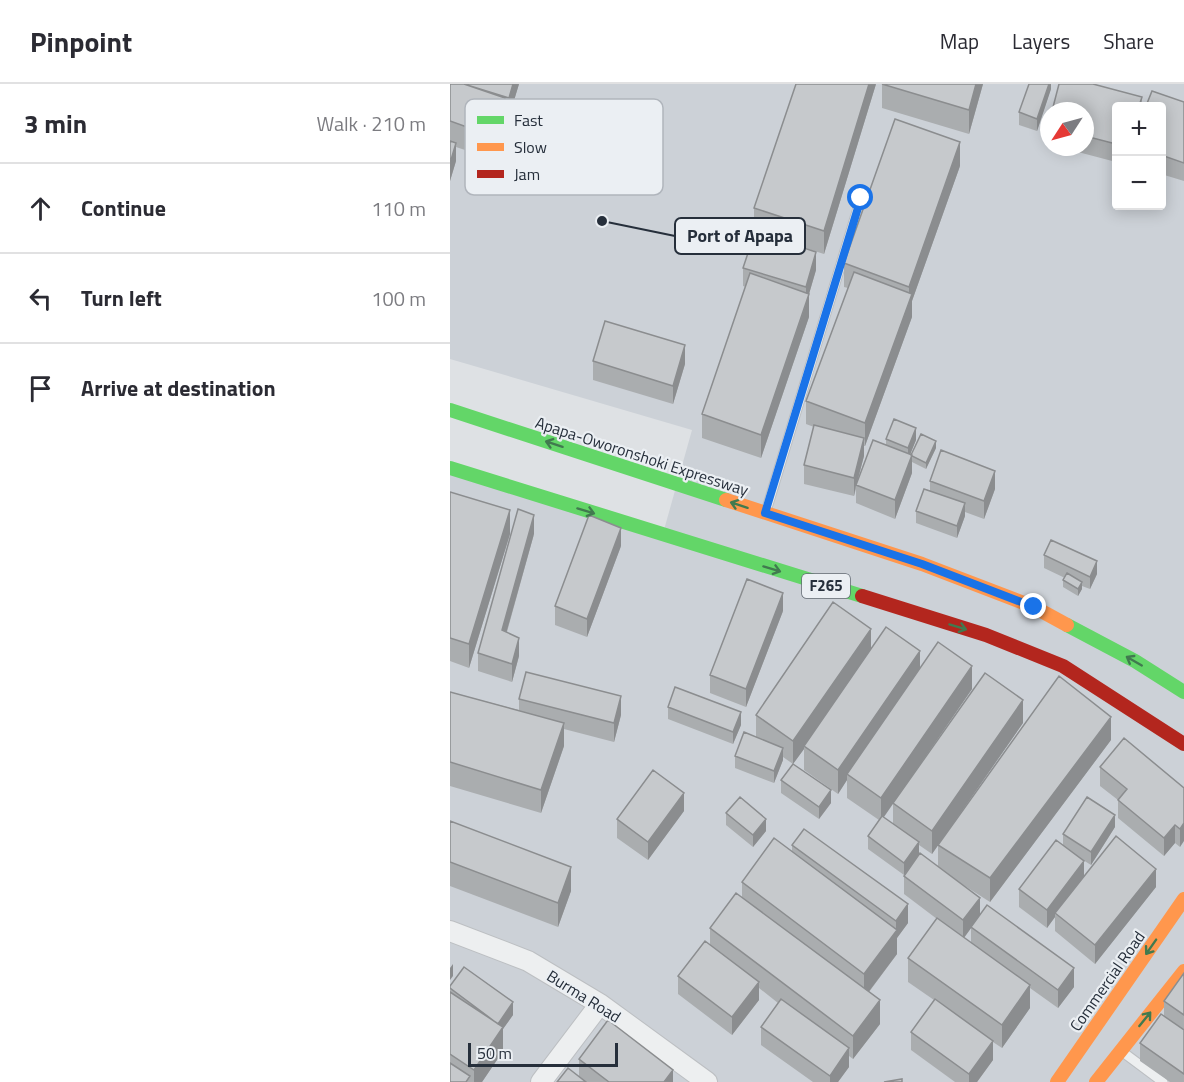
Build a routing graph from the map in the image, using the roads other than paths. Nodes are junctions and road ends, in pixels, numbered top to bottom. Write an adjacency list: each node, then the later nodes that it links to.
1 (861, 198): 4 (lane)
2 (450, 410): 4 (main road, Apapa-Oworonshoki Expressway, one-way to 2)
3 (450, 468): 6 (main road, F265, one-way to 6)
4 (765, 513): 5 (main road, Apapa-Oworonshoki Expressway, one-way to 4)
5 (1184, 692)
6 (1184, 744)
7 (1184, 899): 14 (main road, Commercial Road, one-way to 14)
8 (450, 930): 10 (street, Burma Road)
9 (1184, 971): 11 (main road, one-way to 9)
10 (600, 1004): 12 (street); 13 (street, Burma Road)
11 (1120, 1050): 15 (main road); 16 (lane)
12 (541, 1082)
13 (707, 1082)
14 (1058, 1082)
15 (1096, 1082)
16 (1163, 1082)

